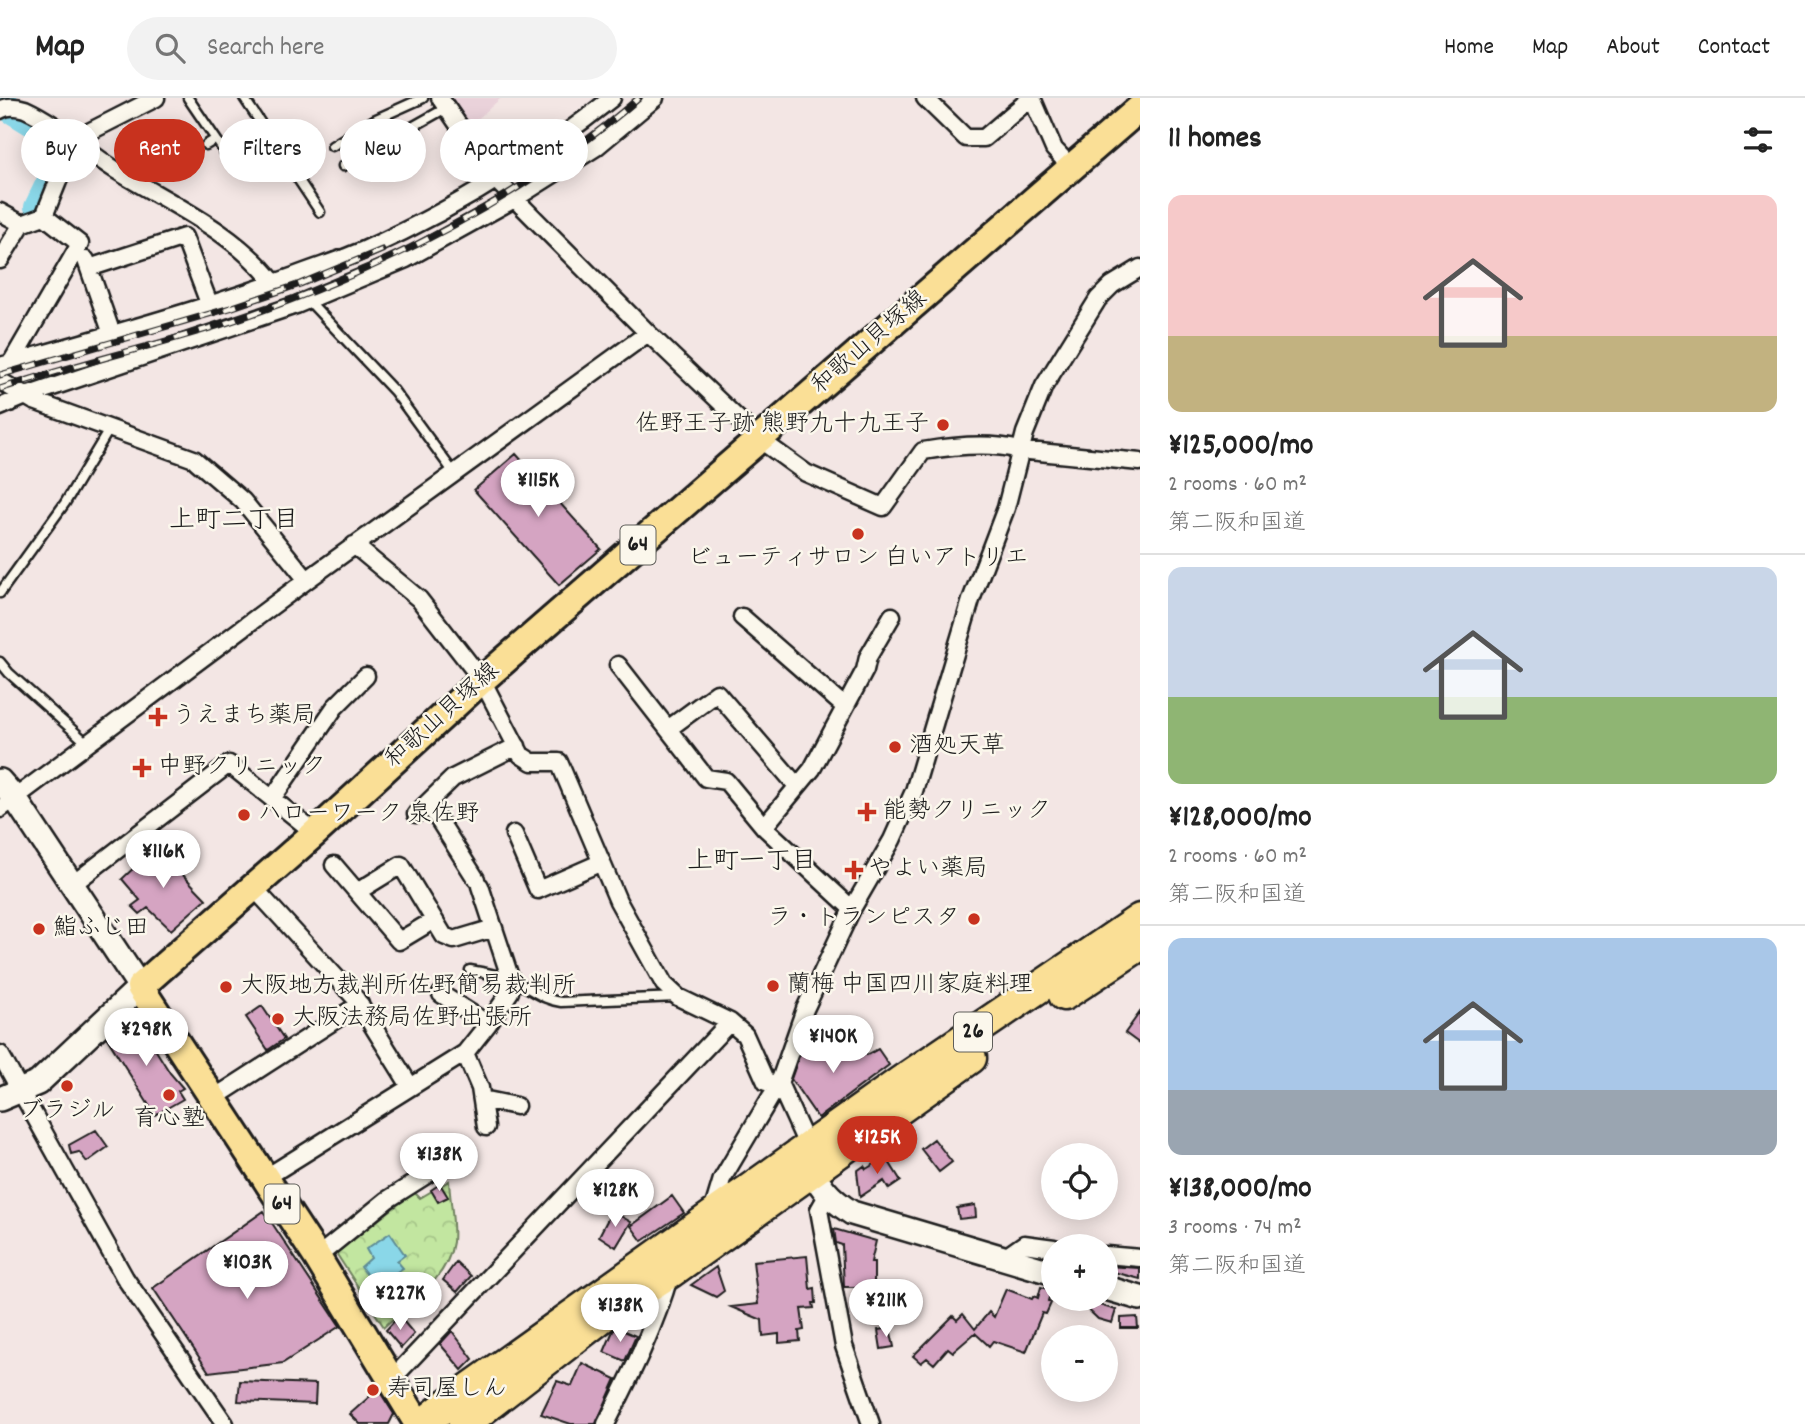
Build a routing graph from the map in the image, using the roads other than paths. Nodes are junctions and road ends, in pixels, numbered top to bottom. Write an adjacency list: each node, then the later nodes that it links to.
1 (156, 98): 16 (street)
2 (188, 98): 18 (lane)
3 (244, 98): 28 (lane)
4 (424, 98): 17 (lane)
5 (612, 98): 15 (street)
6 (655, 98): 26 (street)
7 (925, 98): 8 (street)
8 (1031, 98): 22 (street)
9 (443, 103): 13 (lane); 14 (street)
10 (4, 108): 12 (street)
11 (1140, 108): 22 (main road, 和歌山貝塚線 / 64)
12 (41, 119)
13 (418, 119)
14 (454, 119)
15 (586, 119)
16 (100, 126)
17 (334, 132)
18 (216, 139): 19 (lane); 20 (lane)
19 (219, 144)
20 (206, 145)
21 (100, 158): 30 (street)
22 (1072, 168): 47 (main road, 和歌山貝塚線 / 64)
23 (58, 182): 29 (street)
24 (493, 182): 37 (street)
25 (499, 182): 26 (street)
26 (516, 198): 38 (street); 40 (street)
27 (0, 212): 31 (street)
28 (320, 212)
29 (44, 216): 31 (street); 33 (street)
30 (198, 216): 32 (street); 37 (street)
31 (22, 224): 34 (street)
32 (184, 237): 35 (street); 39 (street)
33 (80, 244): 35 (street); 42 (street)
34 (0, 260)
35 (89, 268): 41 (street)
36 (1140, 268): 48 (street)
37 (274, 283): 39 (street)
38 (308, 300): 44 (street); 50 (lane)
39 (210, 306): 41 (street)
40 (648, 333): 47 (street); 50 (street)
41 (112, 334): 42 (street)
42 (6, 364)
43 (0, 381): 44 (street)
44 (26, 396): 45 (street); 46 (street)
45 (0, 407)
46 (110, 428): 52 (street); 53 (lane)
47 (759, 439): 48 (street); 59 (main road, 和歌山貝塚線 / 64)
48 (1019, 450): 49 (street); 77 (street)
49 (1140, 462)
50 (454, 473): 51 (street)
51 (354, 545): 52 (street); 59 (street)
52 (307, 580): 62 (street)
53 (0, 593)
54 (891, 616): 60 (street)
55 (742, 617): 60 (street)
56 (0, 662): 62 (lane)
57 (618, 664): 61 (street)
58 (366, 676): 66 (street)
59 (482, 680): 63 (street); 70 (main road, 和歌山貝塚線 / 64)
60 (845, 707): 64 (street)
61 (668, 729): 64 (street); 69 (street)
62 (87, 743): 65 (street)
63 (517, 746): 67 (street); 72 (street)
64 (797, 786): 69 (street)
65 (5, 796): 74 (street)
66 (272, 799): 70 (street); 74 (street)
67 (428, 803): 68 (street); 80 (street)
68 (416, 814)
69 (764, 827): 77 (street)
70 (315, 833): 75 (main road, 和歌山貝塚線 / 64)
71 (514, 834): 72 (street)
72 (601, 862): 86 (street)
73 (334, 865): 76 (street)
74 (73, 884): 84 (street)
75 (254, 887): 84 (main road, 和歌山貝塚線 / 64); 87 (street)
76 (357, 892): 79 (street); 79 (street)
77 (852, 909): 92 (street)
78 (1140, 919): 100 (highway, 26)
79 (434, 920): 80 (street)
80 (494, 928): 83 (street)
81 (1140, 945): 100 (highway, 26)
82 (470, 970): 83 (lane)
83 (511, 980): 86 (lane); 89 (street)
84 (140, 987): 94 (street); 95 (main road, 64)
85 (441, 993): 89 (street)
86 (678, 997): 88 (street)
87 (360, 1004): 93 (street); 95 (street)
88 (730, 1022): 92 (street); 112 (street)
89 (488, 1024): 90 (street)
90 (465, 1053): 93 (street); 96 (street)
91 (0, 1055): 94 (street)
92 (779, 1083): 100 (street); 102 (street)
93 (410, 1086): 101 (street)
94 (10, 1094): 113 (street)
95 (214, 1098): 101 (main road, 64)
96 (482, 1099): 97 (street); 98 (street)
97 (516, 1106)
98 (486, 1127)
99 (436, 1169): 105 (street)
100 (816, 1171): 102 (highway, 26); 106 (street); 109 (highway, 26); 117 (street)
101 (265, 1178): 105 (main road, 64)
102 (711, 1216): 114 (highway, 26)
103 (1041, 1246): 106 (street)
104 (1118, 1256): 107 (street)
105 (317, 1257): 112 (main road, 64)
106 (1004, 1258): 108 (street)
107 (1140, 1258)
108 (1041, 1269)
109 (671, 1272): 115 (highway, 26); 116 (street)
110 (1118, 1292): 111 (street)
111 (1140, 1298)
112 (392, 1379): 114 (main road, 64)
113 (225, 1424)
114 (421, 1424)
115 (464, 1424)
116 (606, 1424)
117 (870, 1424)

